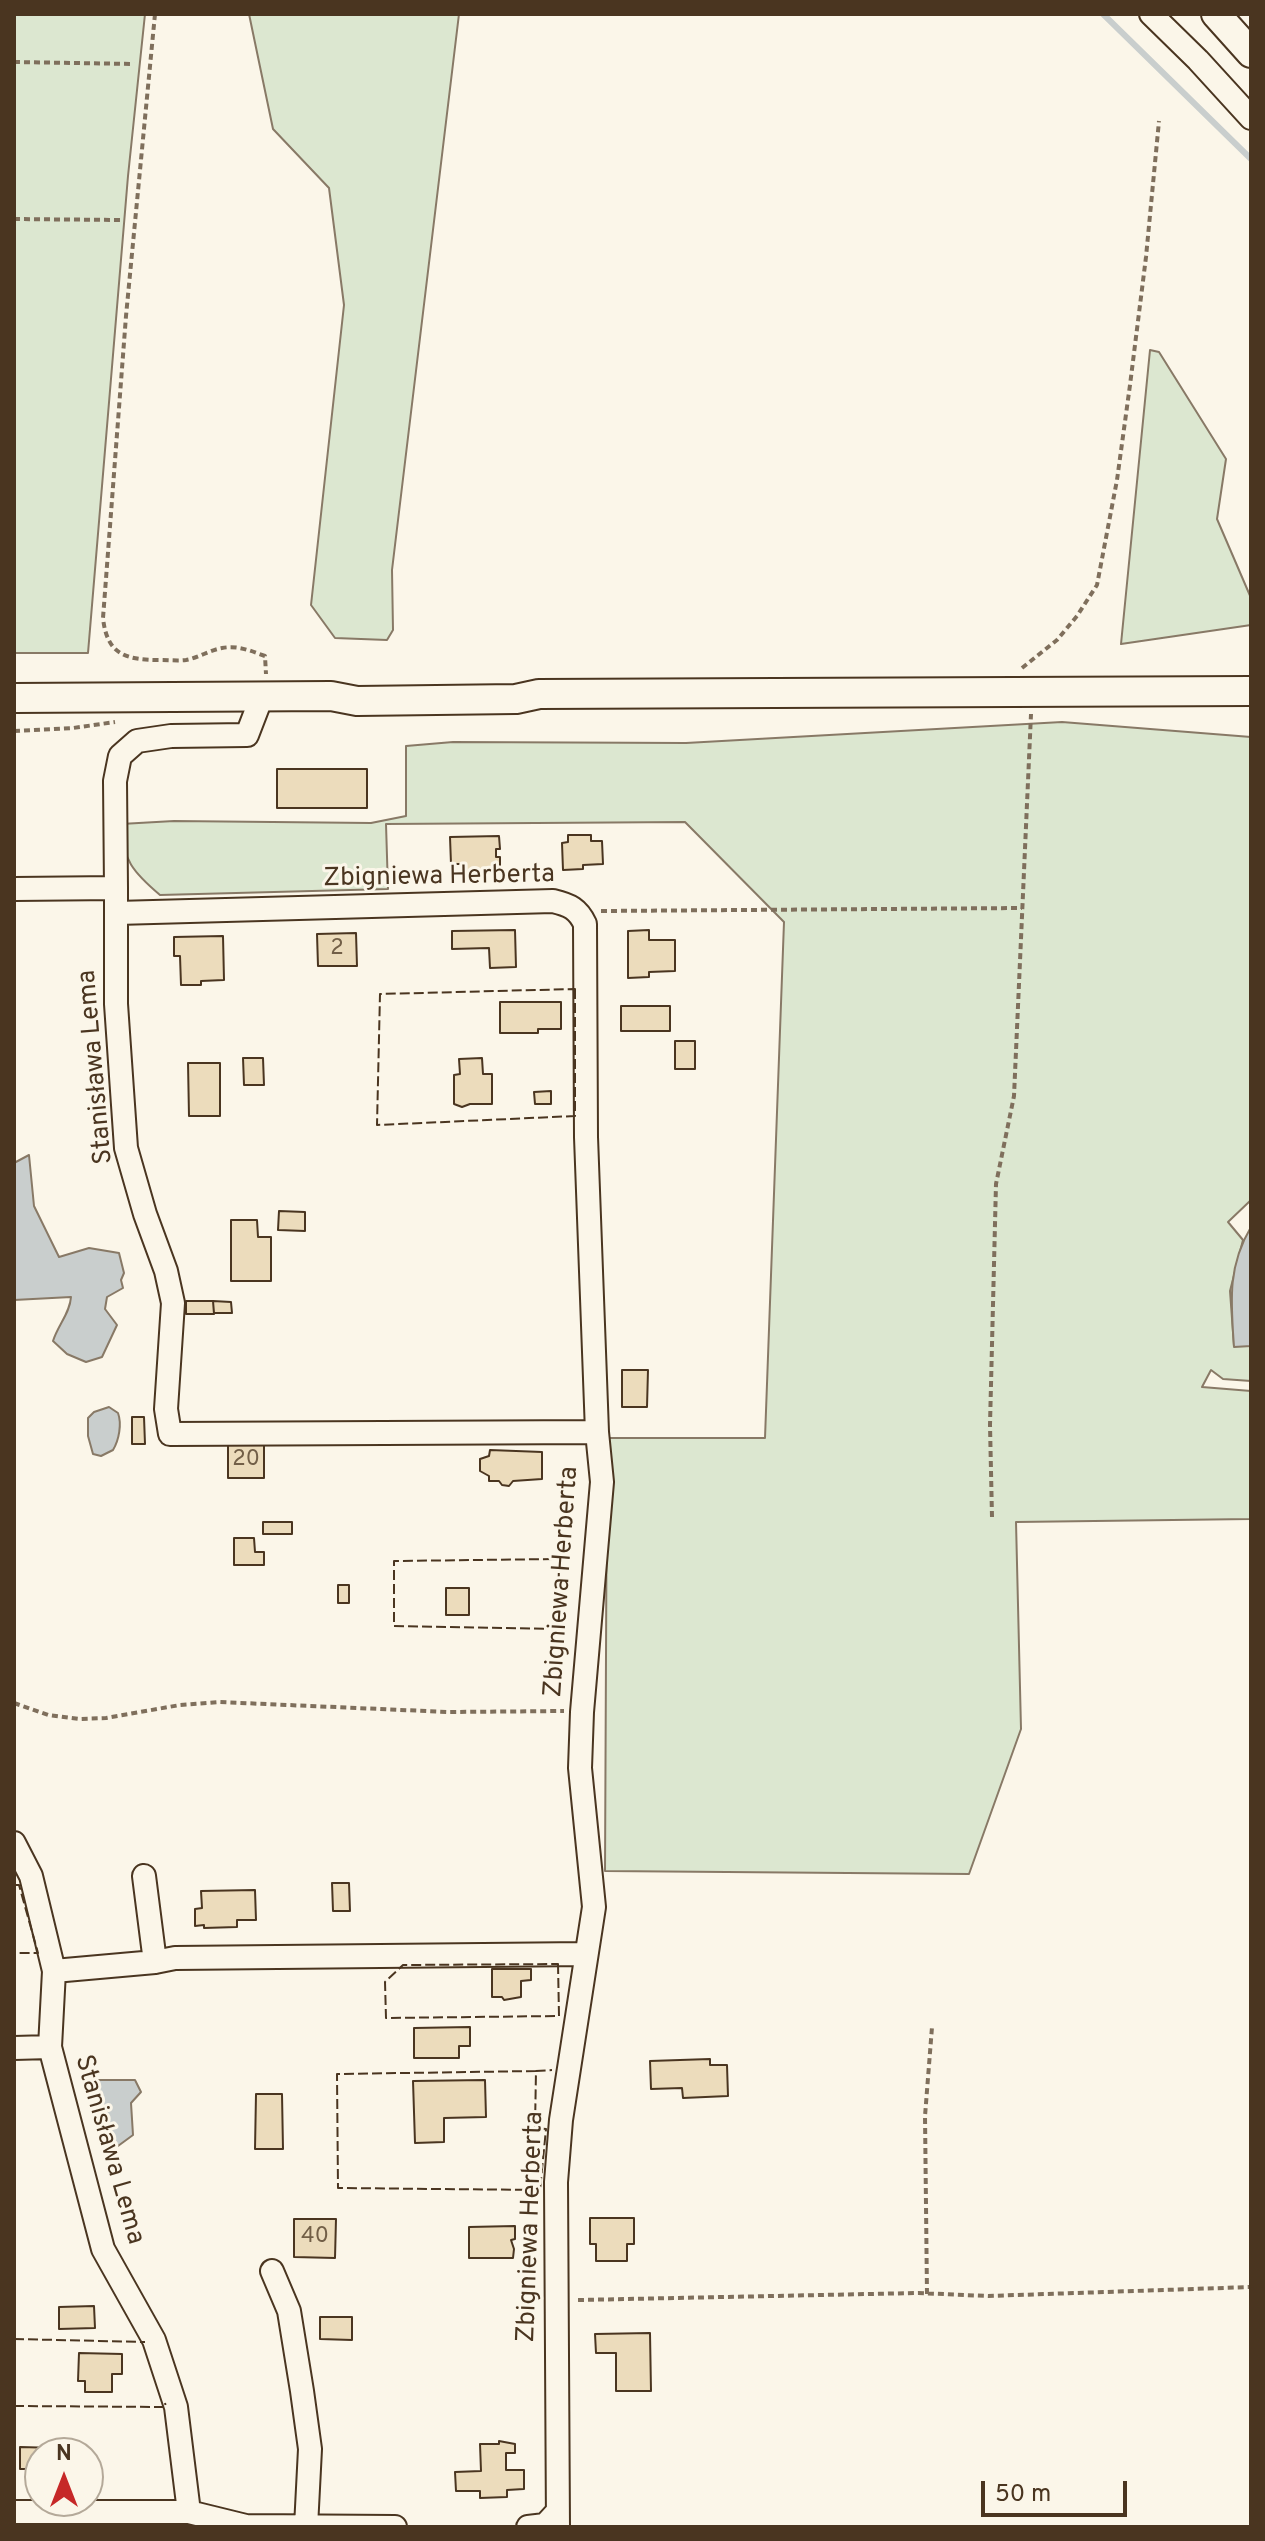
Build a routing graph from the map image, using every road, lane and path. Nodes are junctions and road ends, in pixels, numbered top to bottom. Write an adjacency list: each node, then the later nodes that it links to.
1 (155, 14): 13 (path)
2 (1151, 14): 7 (street)
3 (1216, 14): 4 (main road)
4 (1251, 53)
5 (14, 62): 6 (path)
6 (134, 64)
7 (1251, 118)
8 (1159, 121): 11 (path)
9 (14, 219): 10 (path)
10 (120, 220)
11 (1022, 691): 12 (main road); 13 (main road); 17 (path)
12 (1251, 691)
13 (262, 696): 14 (main road); 15 (street, Stanisława Lema)
14 (14, 698)
15 (116, 888): 16 (street); 19 (street, Stanisława Lema)
16 (14, 889)
17 (1022, 908): 18 (path); 21 (path)
18 (579, 911): 19 (street, Zbigniewa Herberta); 20 (street, Zbigniewa Herberta)
19 (117, 913): 20 (street, Stanisława Lema)
20 (597, 1432): 23 (street, Zbigniewa Herberta)
21 (992, 1517)
22 (14, 1703): 23 (path)
23 (582, 1712): 26 (street, Zbigniewa Herberta)
24 (14, 1843): 28 (street, Stanisława Lema)
25 (144, 1876): 27 (street)
26 (586, 1954): 27 (street); 35 (street, Zbigniewa Herberta)
27 (155, 1962): 28 (street)
28 (54, 1971): 30 (street, Stanisława Lema)
29 (932, 2027): 34 (path)
30 (50, 2047): 31 (street); 37 (street, Stanisława Lema)
31 (14, 2048)
32 (272, 2271): 39 (street)
33 (1251, 2287): 34 (path)
34 (927, 2294): 35 (path)
35 (556, 2300): 38 (street, Zbigniewa Herberta)
36 (14, 2512): 37 (street)
37 (189, 2512): 39 (street)
38 (558, 2520): 41 (street)
39 (306, 2527): 40 (street)
40 (395, 2527)
41 (528, 2527)

